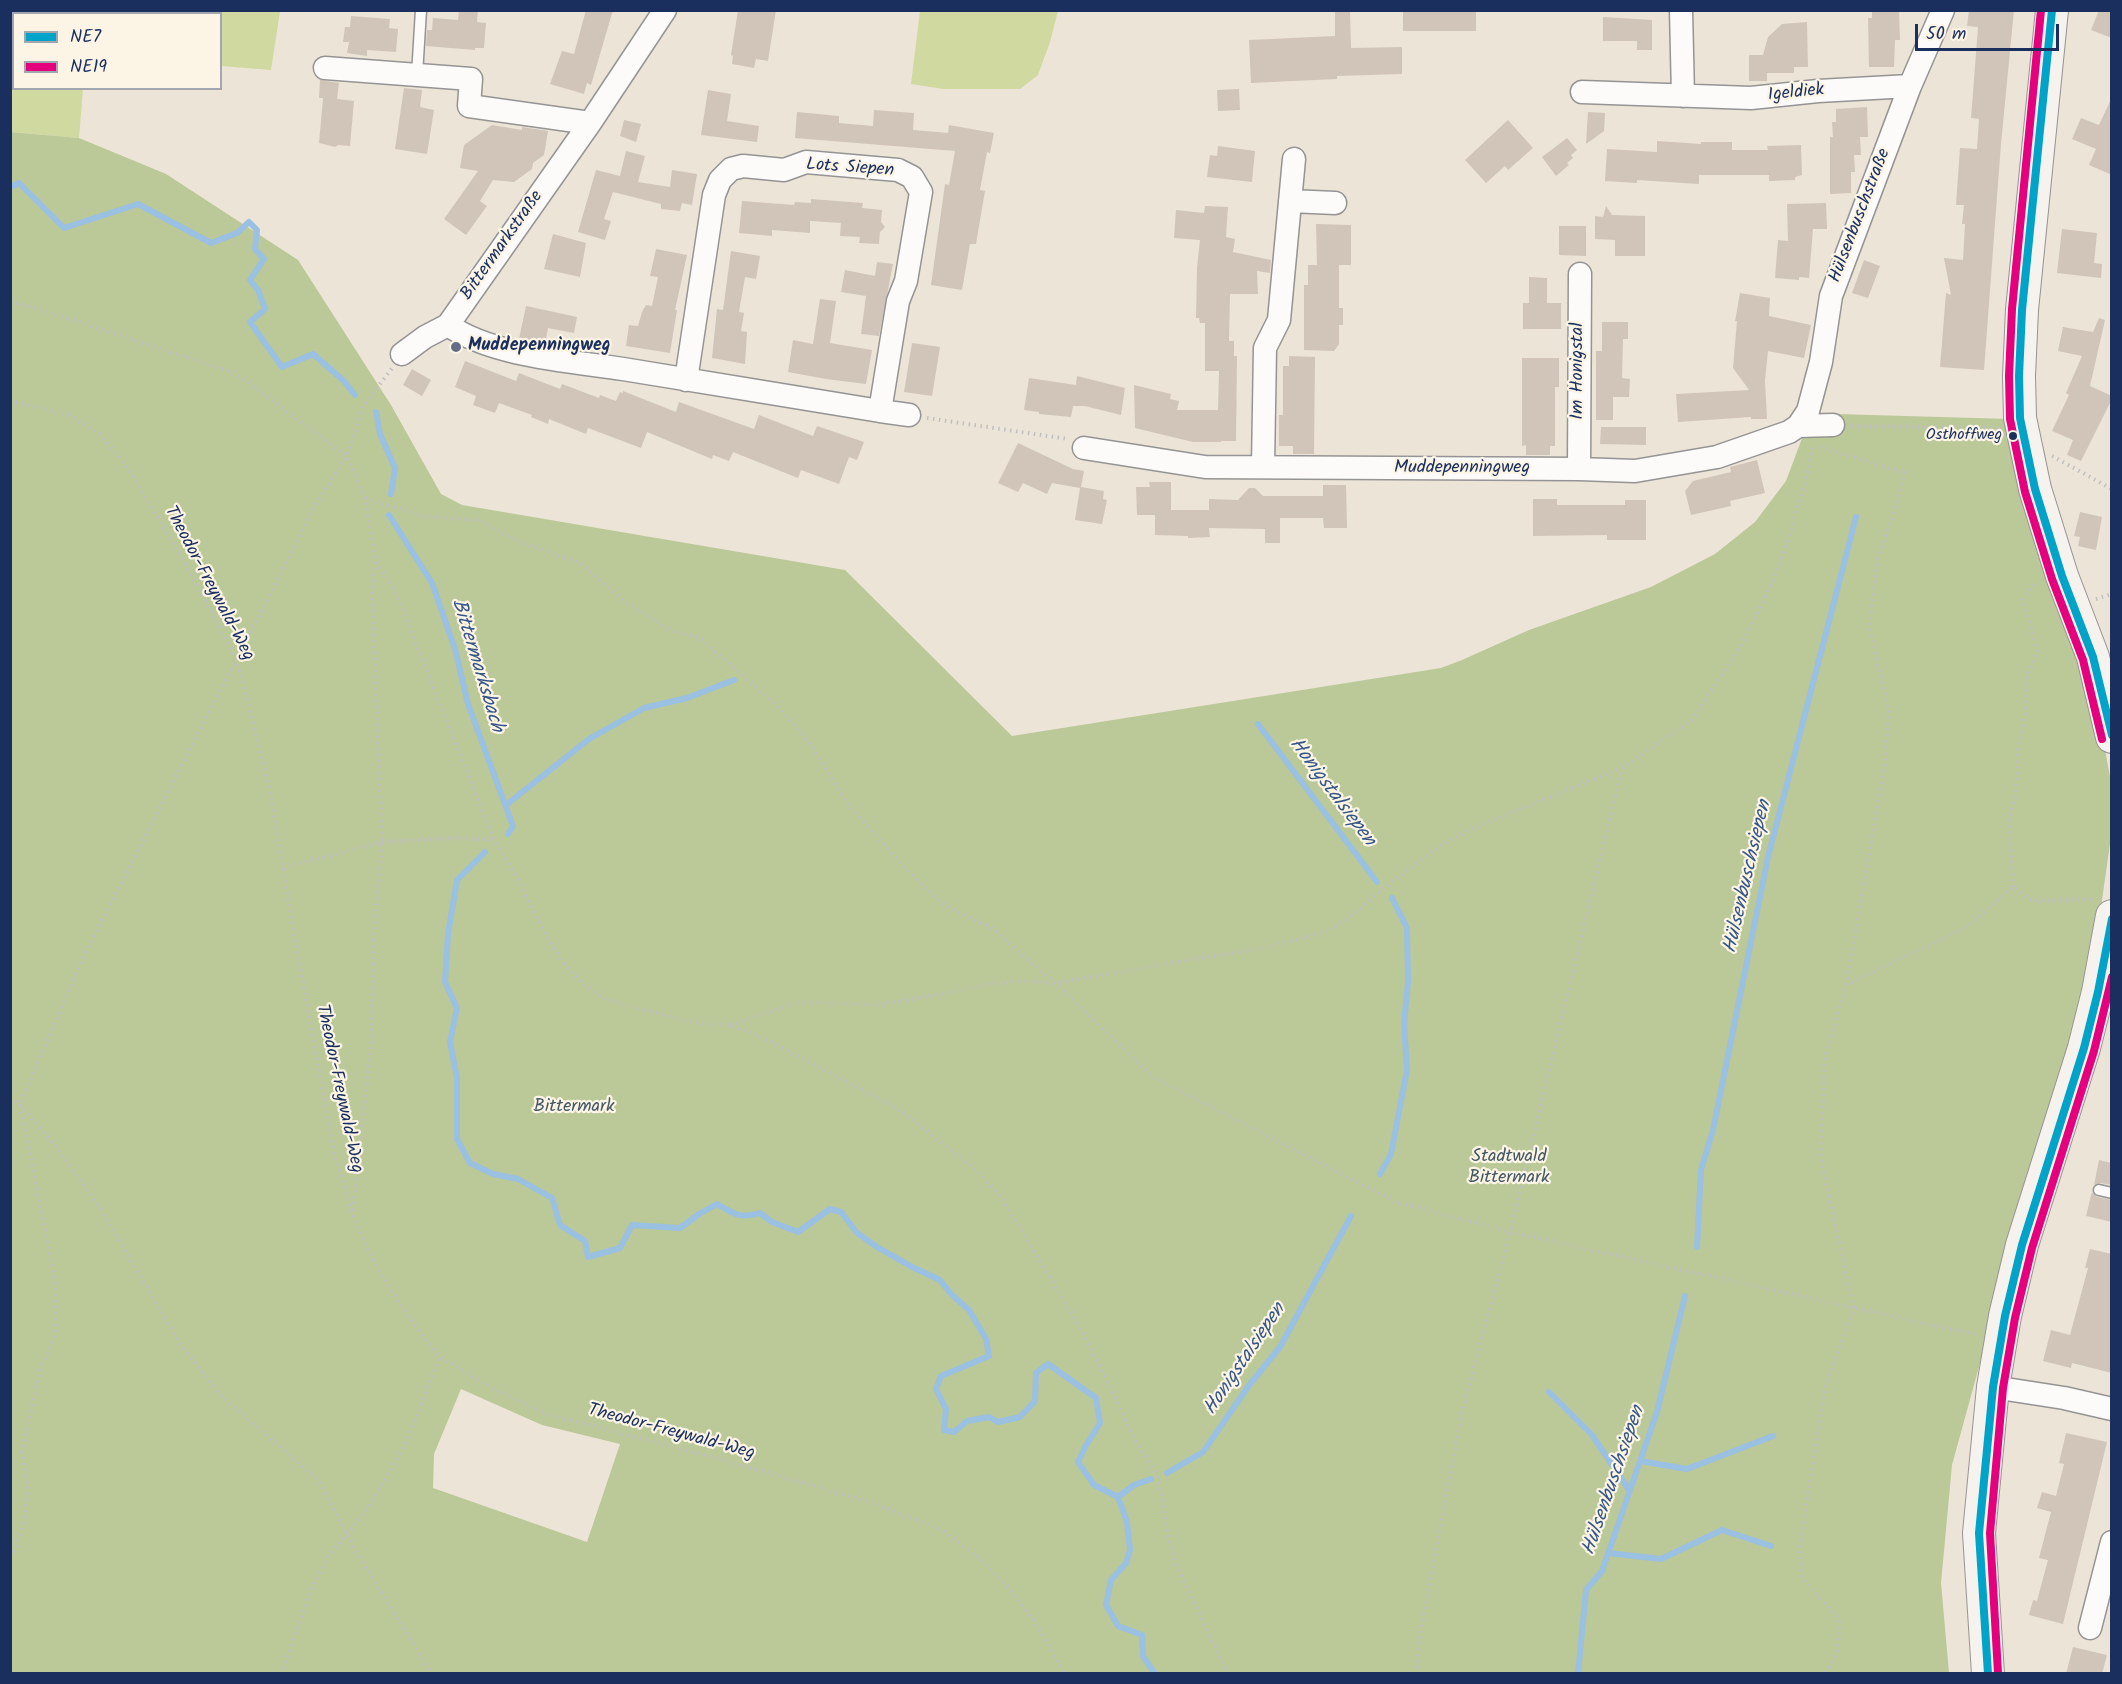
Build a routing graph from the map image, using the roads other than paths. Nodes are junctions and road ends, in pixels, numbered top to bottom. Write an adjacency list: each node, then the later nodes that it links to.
1 (421, 10): 7 (lane)
2 (665, 10): 11 (street, Bittermarkstraße)
3 (1681, 10): 10 (street)
4 (1943, 10): 8 (street, Hülsenbuschstraße)
5 (2052, 10): 26 (main road)
6 (325, 68): 7 (street)
7 (417, 75): 11 (street)
8 (1910, 86): 10 (street, Igeldiek); 22 (street, Hülsenbuschstraße)
9 (1582, 92): 10 (street, Igeldiek)
10 (1683, 96)
11 (590, 123): 16 (street, Bittermarkstraße)
12 (1294, 159): 13 (street)
13 (1290, 201): 14 (street); 24 (street)
14 (1335, 202)
15 (1580, 273): 25 (street, Im Honigstal)
16 (448, 325): 17 (street, Bittermarkstraße); 18 (street)
17 (402, 354)
18 (686, 380): 19 (street); 19 (street, Lots Siepen)
19 (880, 411): 20 (street)
20 (909, 415)
21 (1833, 425): 22 (street, Muddepenningweg)
22 (1798, 426): 25 (street, Muddepenningweg)
23 (1084, 448): 24 (street, Muddepenningweg)
24 (1263, 466): 25 (street, Muddepenningweg)
25 (1579, 469)
26 (2111, 728)
27 (2107, 908): 30 (main road)
28 (2099, 1190): 29 (lane)
29 (2112, 1193)
30 (1993, 1388): 31 (street); 35 (main road)
31 (2112, 1409)
32 (2112, 1542): 33 (street)
33 (2106, 1590): 34 (street)
34 (2090, 1628)
35 (1988, 1674)

